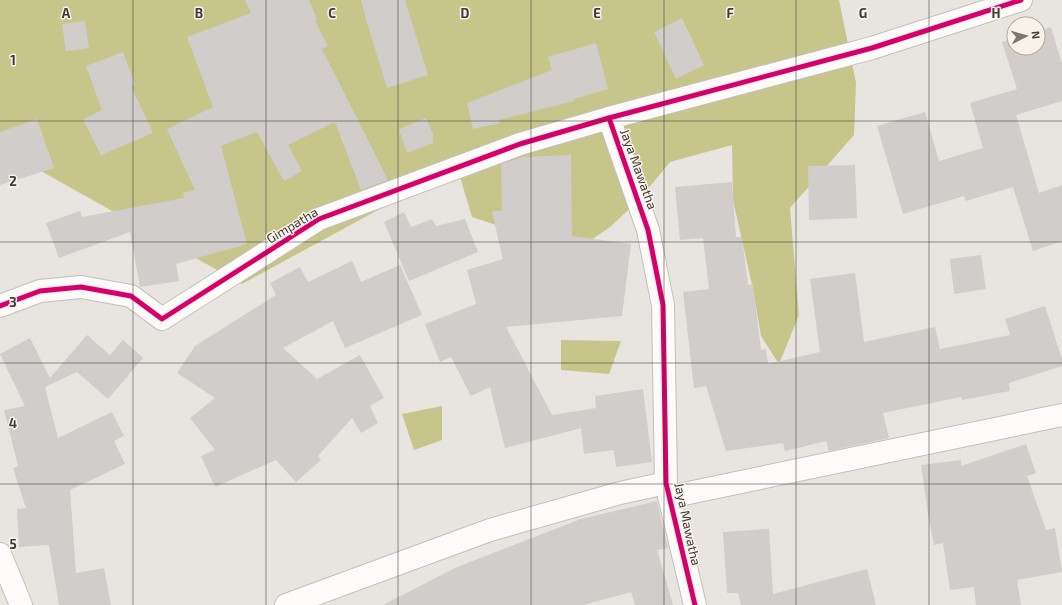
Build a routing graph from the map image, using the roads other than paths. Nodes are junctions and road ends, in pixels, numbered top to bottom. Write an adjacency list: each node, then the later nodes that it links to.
1 (1021, 0): 2 (street, Jaya Mawatha)
2 (608, 118): 3 (street, Gimpatha); 5 (street, Jaya Mawatha)
3 (0, 306)
4 (1062, 415): 5 (street)
5 (668, 490): 8 (street); 9 (street, Jaya Mawatha)
6 (0, 554): 7 (street)
7 (20, 605)
8 (286, 605)
9 (695, 605)

